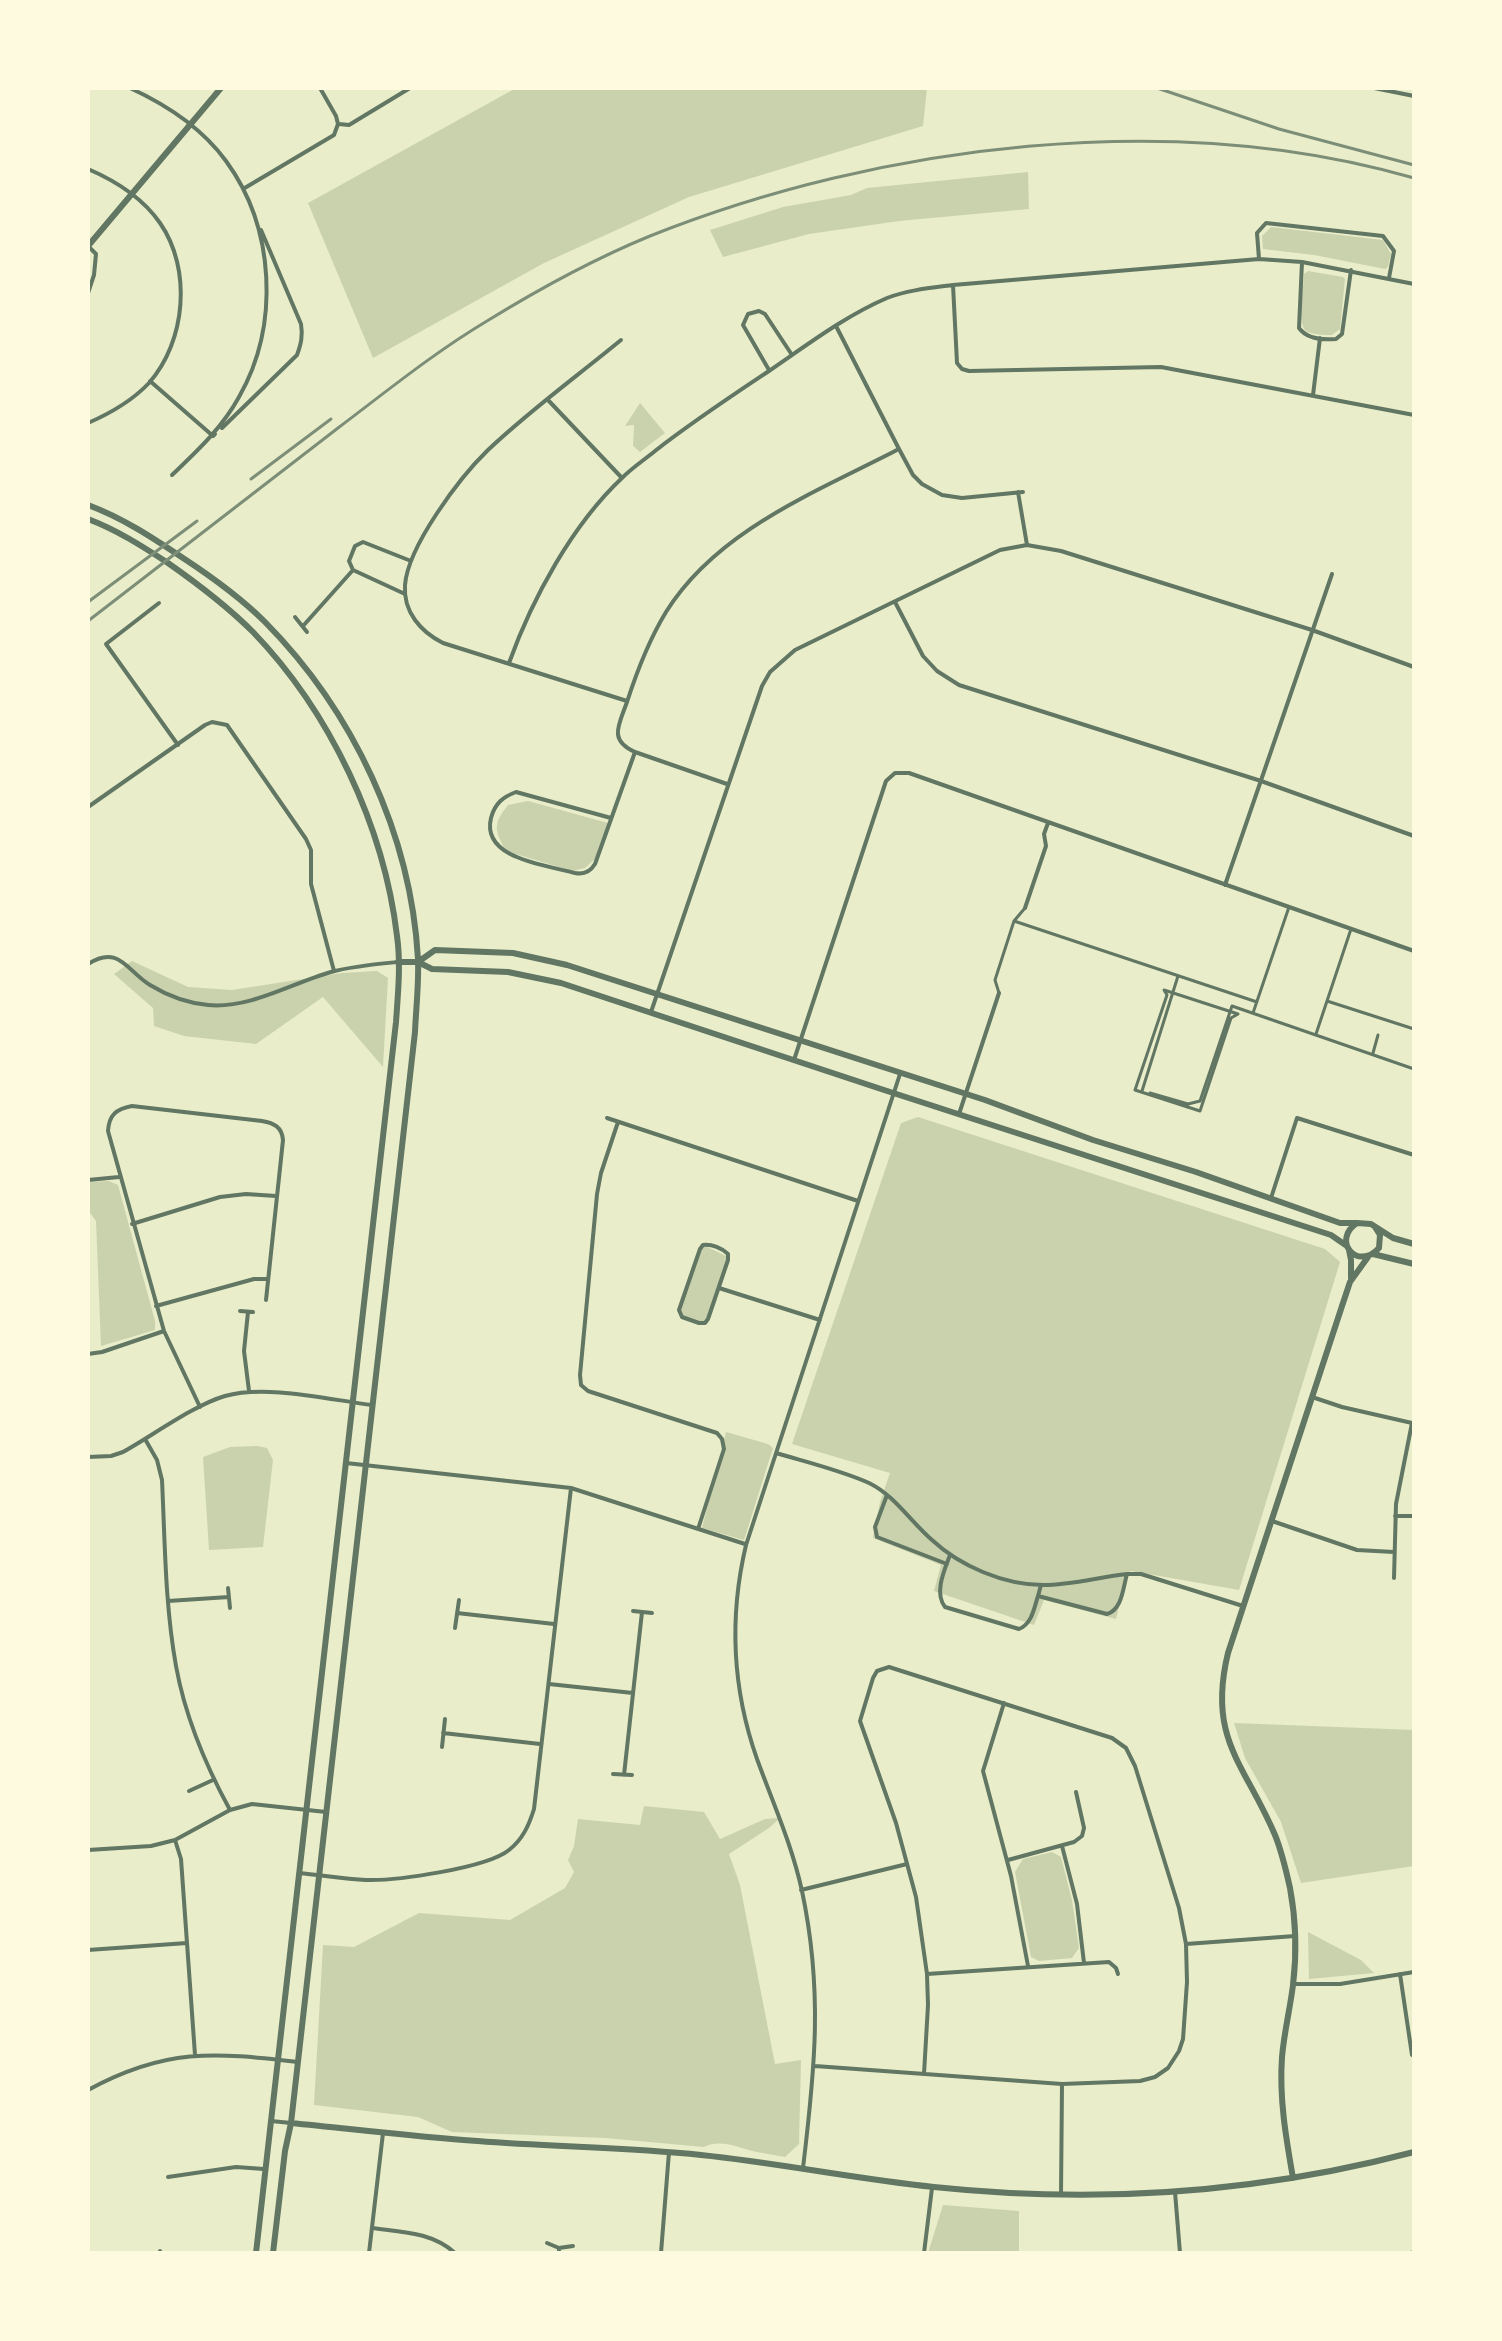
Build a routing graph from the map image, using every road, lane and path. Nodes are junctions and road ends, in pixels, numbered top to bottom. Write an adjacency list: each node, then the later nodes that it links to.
1 (130, 88): 7 (street)
2 (221, 88): 7 (street)
3 (320, 88): 8 (street)
4 (410, 88): 8 (street)
5 (1374, 88): 6 (street)
6 (1414, 96)
7 (190, 124): 10 (street); 11 (street)
8 (338, 124): 10 (street)
9 (88, 169): 11 (street)
10 (243, 189): 12 (street)
11 (132, 194): 13 (street); 26 (street)
12 (257, 221): 31 (street); 31 (street)
13 (88, 246): 20 (street)
14 (1259, 259): 15 (street); 17 (street); 19 (street)
15 (1302, 262): 16 (street); 22 (street)
16 (1351, 270): 17 (street); 22 (street)
17 (1389, 278): 18 (street)
18 (1414, 284)
19 (953, 285): 21 (street); 27 (street)
20 (88, 293)
21 (836, 326): 24 (street); 32 (street)
22 (1320, 338): 27 (street)
23 (621, 340): 28 (street)
24 (792, 355): 25 (street); 25 (street)
25 (769, 370): 34 (street)
26 (150, 381): 30 (street); 31 (street)
27 (1313, 395): 29 (street)
28 (548, 400): 34 (street); 38 (street)
29 (1414, 415)
30 (88, 423)
31 (213, 436): 33 (street)
32 (899, 449): 37 (street); 50 (street)
33 (172, 475)
34 (622, 478): 48 (street)
35 (88, 505): 51 (street)
36 (88, 519): 52 (street)
37 (1027, 545): 42 (street); 46 (street)
38 (411, 561): 39 (street); 41 (street)
39 (353, 570): 41 (street); 45 (street)
40 (1332, 574): 46 (street)
41 (405, 594): 48 (street)
42 (895, 602): 55 (street); 56 (street)
43 (159, 603): 53 (street)
44 (295, 617): 45 (street)
45 (303, 626): 47 (street)
46 (1312, 630): 49 (street); 55 (street)
47 (307, 632)
48 (509, 663): 50 (street)
49 (1414, 667)
50 (627, 701): 54 (street)
51 (338, 715): 52 (street); 68 (street)
52 (323, 726): 67 (street)
53 (178, 745): 57 (street); 70 (street)
54 (635, 752): 56 (street); 58 (street)
55 (1261, 781): 60 (street); 61 (street)
56 (728, 784): 74 (street)
57 (88, 807)
58 (611, 818): 58 (street)
59 (1048, 822): 61 (street); 63 (street); 83 (street)
60 (1414, 836)
61 (1225, 885): 62 (street)
62 (1289, 907): 65 (street); 76 (street)
63 (1025, 908): 64 (street)
64 (1014, 921): 71 (street); 72 (street)
65 (1351, 929): 66 (street); 75 (street)
66 (1414, 951)
67 (398, 962): 68 (street); 70 (street); 120 (street)
68 (418, 962): 74 (street); 77 (street); 121 (street)
69 (88, 964): 70 (street)
70 (334, 971)
71 (1178, 976): 73 (street); 76 (street)
72 (999, 993): 91 (street)
73 (1173, 993): 78 (street); 88 (street); 89 (street)
74 (657, 995): 77 (street); 83 (street)
75 (1327, 1001): 80 (street); 81 (street)
76 (1257, 1002): 79 (street)
77 (651, 1012): 85 (street)
78 (1230, 1012): 79 (street); 92 (street); 92 (street)
79 (1253, 1013): 81 (street)
80 (1414, 1029)
81 (1316, 1034): 84 (street)
82 (1378, 1035): 84 (street)
83 (800, 1041): 85 (street); 87 (street)
84 (1373, 1053): 86 (street)
85 (794, 1060): 90 (street)
86 (1414, 1069)
87 (900, 1074): 90 (street); 91 (street)
88 (1135, 1088): 89 (street); 92 (street)
89 (1142, 1091): 92 (street)
90 (894, 1094): 93 (street); 101 (street)
91 (965, 1094): 93 (street); 100 (street)
92 (1188, 1106)
93 (959, 1114): 106 (street)
94 (607, 1118): 95 (street)
95 (618, 1122): 101 (street); 134 (street)
96 (1414, 1155): 100 (street)
97 (119, 1177): 98 (street); 99 (street); 103 (street)
98 (88, 1180)
99 (276, 1196): 103 (street); 109 (street)
100 (1271, 1198): 102 (street)
101 (858, 1201): 115 (street)
102 (1357, 1223): 104 (street); 106 (street)
103 (132, 1224): 113 (street)
104 (1375, 1227): 105 (street); 107 (street)
105 (1414, 1244)
106 (1348, 1248): 107 (street); 110 (street)
107 (1370, 1255): 108 (street); 110 (street)
108 (1414, 1264)
109 (267, 1279): 112 (street); 113 (street)
110 (1350, 1282): 119 (street)
111 (719, 1288): 111 (street); 115 (street)
112 (266, 1300)
113 (156, 1306): 116 (street)
114 (240, 1311): 118 (street)
115 (820, 1320): 125 (street)
116 (164, 1331): 117 (street); 122 (street)
117 (88, 1354)
118 (249, 1391): 120 (street); 122 (street)
119 (1312, 1397): 123 (street); 133 (street)
120 (352, 1402): 121 (street); 127 (street)
121 (372, 1405): 128 (street)
122 (200, 1407): 124 (street)
123 (1413, 1423): 131 (street)
124 (145, 1439): 126 (street); 146 (street)
125 (776, 1453): 130 (street); 135 (street)
126 (88, 1457)
127 (346, 1463): 128 (street); 169 (street)
128 (365, 1465): 129 (street); 170 (street)
129 (571, 1488): 134 (street); 153 (street)
130 (887, 1495): 137 (street); 138 (street)
131 (1395, 1516): 132 (street); 136 (street)
132 (1414, 1516)
133 (1272, 1521): 136 (street); 147 (street)
134 (698, 1529): 135 (street)
135 (746, 1545): 178 (street)
136 (1394, 1552): 140 (street)
137 (950, 1555): 138 (street); 141 (street)
138 (947, 1564): 143 (street)
139 (1127, 1574): 141 (street); 143 (street); 147 (street)
140 (1394, 1578)
141 (1041, 1585): 143 (street)
142 (228, 1588): 144 (street)
143 (1038, 1596)
144 (229, 1597): 146 (street); 148 (street)
145 (459, 1600): 151 (street)
146 (168, 1601): 165 (street)
147 (1243, 1606): 179 (street)
148 (230, 1608)
149 (633, 1611): 150 (street)
150 (642, 1612): 152 (street); 156 (street)
151 (457, 1613): 153 (street); 154 (street)
152 (652, 1613)
153 (555, 1624): 155 (street)
154 (455, 1628)
155 (549, 1684): 156 (street); 160 (street)
156 (633, 1693): 163 (street)
157 (1004, 1703): 174 (street); 175 (street); 181 (street)
158 (445, 1719): 159 (street)
159 (443, 1733): 160 (street); 161 (street)
160 (542, 1744): 177 (street)
161 (442, 1747)
162 (613, 1774): 163 (street)
163 (624, 1775): 164 (street)
164 (632, 1775)
165 (213, 1780): 166 (street); 168 (street)
166 (189, 1791)
167 (1076, 1792): 172 (street)
168 (230, 1810): 169 (street); 171 (street)
169 (306, 1810): 170 (street); 176 (street)
170 (326, 1812): 177 (street)
171 (175, 1840): 173 (street); 180 (street)
172 (1062, 1846): 174 (street); 183 (street)
173 (88, 1850)
174 (1008, 1860): 184 (street)
175 (907, 1864): 178 (street); 186 (street)
176 (299, 1873): 177 (street); 192 (street)
177 (318, 1875): 193 (street)
178 (801, 1890): 194 (street)
179 (1295, 1936): 181 (street); 189 (street)
180 (187, 1943): 182 (street); 190 (street)
181 (1186, 1944): 196 (street)
182 (88, 1950)
183 (1084, 1963): 184 (street); 187 (street)
184 (1028, 1966): 186 (street)
185 (1414, 1972): 188 (street)
186 (927, 1974): 195 (street)
187 (1118, 1974)
188 (1400, 1974): 189 (street); 191 (street)
189 (1293, 1984): 206 (street)
190 (195, 2055): 192 (street); 197 (street)
191 (1414, 2055)
192 (278, 2060): 193 (street); 198 (street)
193 (298, 2062): 199 (street)
194 (815, 2066): 195 (street); 203 (street)
195 (924, 2074): 196 (street)
196 (1062, 2084): 209 (street)
197 (88, 2090)
198 (271, 2121): 199 (street); 204 (street)
199 (291, 2123): 200 (street); 215 (street)
200 (383, 2133): 201 (street); 210 (street)
201 (669, 2151): 203 (street); 218 (street)
202 (1414, 2152): 206 (street)
203 (803, 2168): 207 (street)
204 (265, 2169): 205 (street); 214 (street)
205 (168, 2177)
206 (1293, 2178): 208 (street)
207 (932, 2187): 209 (street); 219 (street)
208 (1175, 2192): 209 (street); 220 (street)
209 (1061, 2195)
210 (372, 2228): 216 (street); 217 (street)
211 (547, 2243): 213 (street)
212 (573, 2246): 213 (street)
213 (559, 2250)
214 (256, 2253)
215 (273, 2253)
216 (369, 2253)
217 (455, 2253)
218 (661, 2253)
219 (924, 2253)
220 (1180, 2253)

